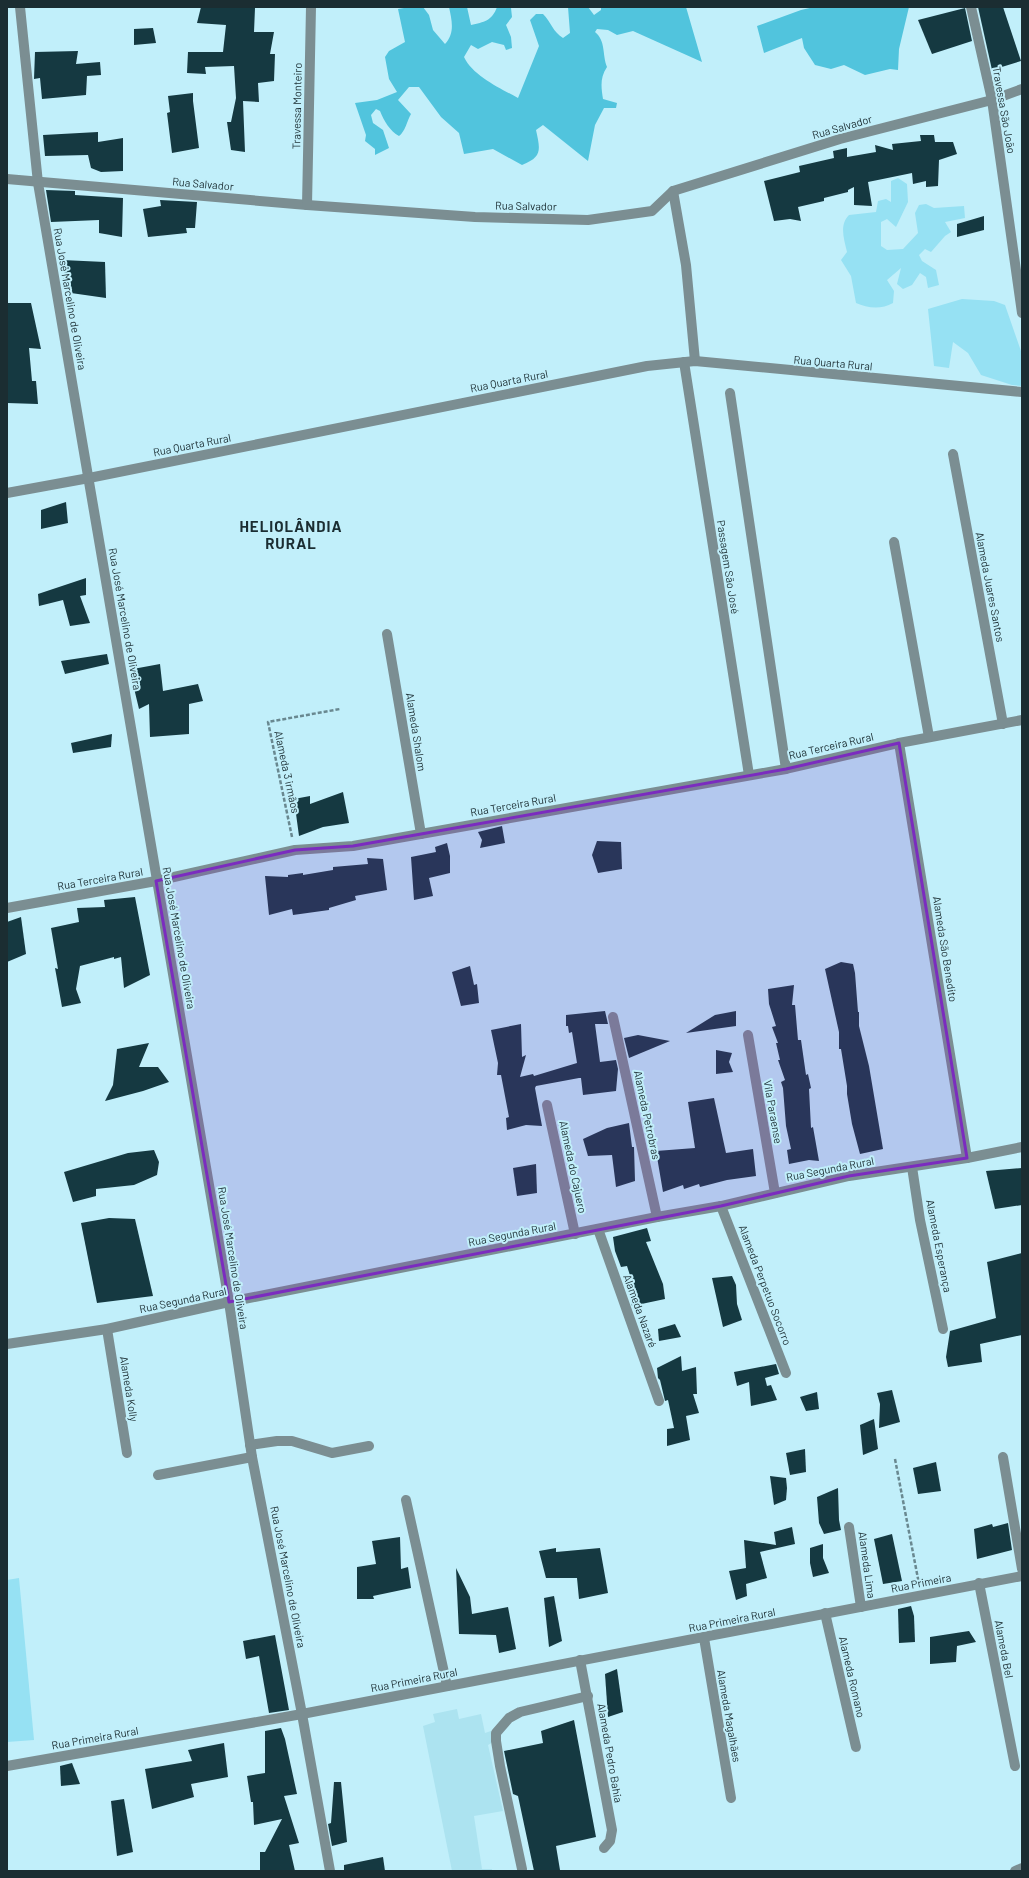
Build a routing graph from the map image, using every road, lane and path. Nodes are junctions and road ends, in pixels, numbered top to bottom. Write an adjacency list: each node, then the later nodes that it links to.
1 (20, 7): 7 (street, Rua José Marcelino de Oliveira)
2 (311, 7): 9 (street, Travessa Monteiro)
3 (971, 7): 5 (street, Travessa São João)
4 (1022, 89): 5 (street, Rua Salvador)
5 (992, 100): 8 (street, Rua Salvador); 10 (street, Travessa São João)
6 (7, 179): 7 (street, Rua Salvador)
7 (38, 182): 9 (street, Rua Salvador); 17 (street, Rua José Marcelino de Oliveira)
8 (673, 191): 9 (street, Rua Salvador); 12 (street)
9 (307, 205)
10 (1019, 282): 11 (street, Travessa São João)
11 (1022, 313)
12 (695, 361): 13 (street, Rua Quarta Rural); 14 (street, Rua Quarta Rural)
13 (684, 362): 17 (street, Rua Quarta Rural); 27 (street, Passagem São José)
14 (1022, 392)
15 (730, 393): 26 (street)
16 (953, 454): 23 (street, Alameda Juares Santos)
17 (89, 478): 18 (street, Rua Quarta Rural); 30 (street, Rua José Marcelino de Oliveira)
18 (7, 493)
19 (894, 542): 24 (street)
20 (387, 634): 28 (street, Alameda Shalom)
21 (340, 709): 29 (path, Alameda 3 irmãos)
22 (1022, 720): 23 (street, Rua Terceira Rural)
23 (1003, 724): 24 (street, Rua Terceira Rural)
24 (929, 737): 25 (street, Rua Terceira Rural)
25 (899, 743): 26 (street, Rua Terceira Rural); 36 (street, Alameda São Benedito)
26 (786, 769): 27 (street, Rua Terceira Rural)
27 (749, 775): 28 (street, Rua Terceira Rural)
28 (421, 834): 29 (street, Rua Terceira Rural)
29 (295, 850): 30 (street, Rua Terceira Rural)
30 (156, 881): 31 (street, Rua Terceira Rural); 43 (street, Rua José Marcelino de Oliveira)
31 (7, 908)
32 (614, 1017): 40 (street, Alameda Petrobras)
33 (748, 1036): 38 (street, Vila Paraense)
34 (548, 1105): 42 (street, Alameda do Cajuero)
35 (1022, 1147): 36 (street, Rua Segunda Rural)
36 (967, 1158): 37 (street, Rua Segunda Rural)
37 (912, 1167): 38 (street, Rua Segunda Rural); 45 (street, Alameda Esperança)
38 (775, 1193): 39 (street, Rua Segunda Rural)
39 (721, 1206): 40 (street, Rua Segunda Rural); 47 (street, Alameda Perpetuo Socorro)
40 (657, 1217): 41 (street, Rua Segunda Rural)
41 (598, 1229): 42 (street, Rua Segunda Rural); 48 (street, Alameda Nazaré)
42 (575, 1234): 43 (street, Rua Segunda Rural)
43 (229, 1302): 44 (street, Rua Segunda Rural); 49 (street, Rua José Marcelino de Oliveira)
44 (107, 1329): 46 (street, Rua Segunda Rural); 51 (street, Alameda Kolly)
45 (943, 1329)
46 (7, 1344)
47 (786, 1373)
48 (659, 1401)
49 (256, 1444): 50 (street); 52 (street, Rua José Marcelino de Oliveira)
50 (369, 1446)
51 (127, 1452)
52 (252, 1457): 55 (street); 68 (street, Rua José Marcelino de Oliveira)
53 (1003, 1457): 58 (street)
54 (895, 1459): 61 (path)
55 (158, 1475)
56 (406, 1500): 66 (street)
57 (849, 1527): 62 (street, Alameda Lima)
58 (1022, 1569)
59 (1022, 1576): 60 (street, Rua Primeira)
60 (979, 1583): 61 (street, Rua Primeira); 71 (street, Alameda Bel)
61 (921, 1595): 62 (street, Rua Primeira)
62 (861, 1607): 63 (street, Rua Primeira)
63 (824, 1613): 64 (street, Rua Primeira Rural); 69 (street, Alameda Romano)
64 (704, 1638): 65 (street, Rua Primeira Rural); 72 (street, Alameda Magalhães)
65 (580, 1660): 66 (street, Rua Primeira Rural); 67 (street, Alameda Pedro Bahia)
66 (447, 1686): 68 (street, Rua Primeira Rural)
67 (588, 1696): 73 (street, Alameda Pedro Bahia); 75 (street)
68 (302, 1714): 70 (street, Rua Primeira Rural); 76 (street, Rua José Marcelino de Oliveira)
69 (856, 1747)
70 (7, 1766)
71 (1015, 1766)
72 (731, 1798)
73 (604, 1848)
74 (1022, 1868): 77 (street)
75 (522, 1869)
76 (330, 1871)
77 (1015, 1871)

